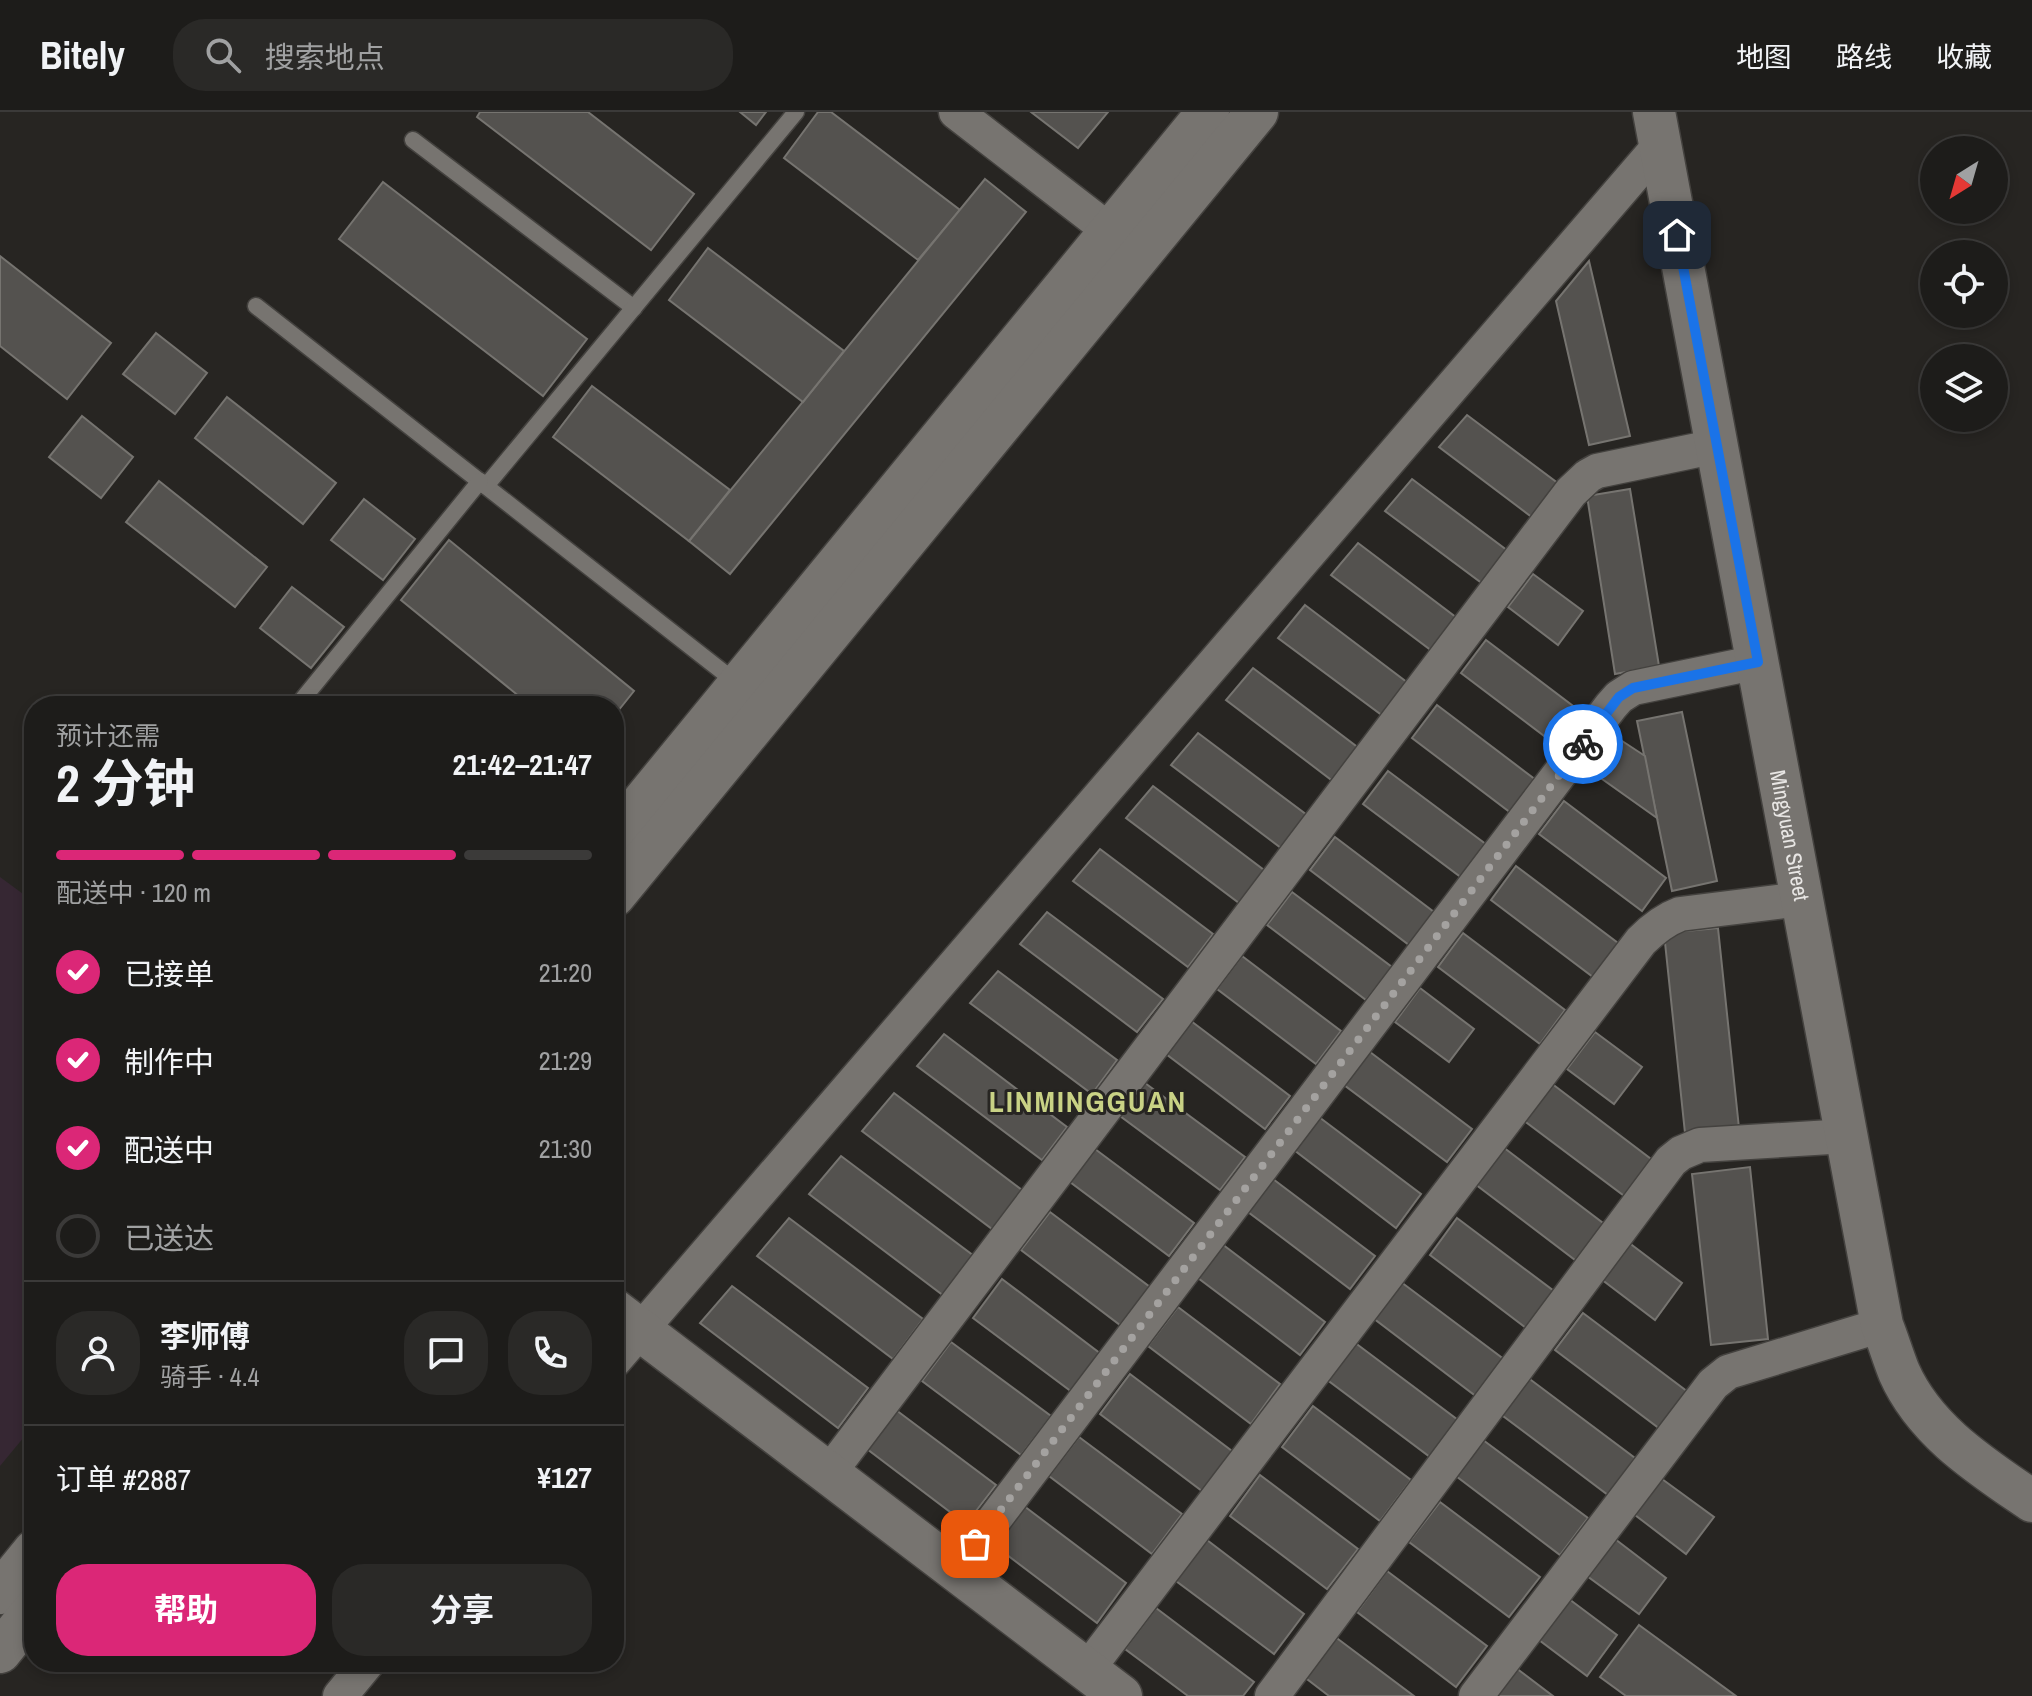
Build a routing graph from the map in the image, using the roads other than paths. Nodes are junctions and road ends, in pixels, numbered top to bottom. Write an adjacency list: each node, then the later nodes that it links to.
1 (796, 112): 9 (lane)
2 (956, 112): 7 (street)
3 (1208, 112): 7 (street)
4 (1257, 112): 16 (street)
5 (1657, 128): 10 (street, Mingyuan Street); 19 (street)
6 (413, 140): 9 (lane)
7 (1110, 231): 13 (street)
8 (256, 306): 11 (lane)
9 (634, 308): 11 (lane)
10 (1717, 446): 12 (street, Mingyuan Street); 21 (street)
11 (483, 483): 13 (lane); 14 (lane)
12 (1758, 662): 17 (street, Mingyuan Street); 24 (street)
13 (738, 684): 15 (street)
14 (305, 696)
15 (624, 825)
16 (624, 884)
17 (1802, 899): 18 (street, Mingyuan Street); 28 (street)
18 (1847, 1136): 20 (street, Mingyuan Street); 32 (street)
19 (627, 1320): 21 (street)
20 (1882, 1325): 22 (street, Mingyuan Street); 33 (street)
21 (829, 1473): 24 (street)
22 (2032, 1501)
23 (24, 1563): 25 (street)
24 (956, 1570): 28 (street)
25 (0, 1593)
26 (24, 1622): 27 (street)
27 (0, 1652)
28 (1087, 1670): 31 (street)
29 (360, 1672): 30 (street)
30 (340, 1696)
31 (1121, 1696)
32 (1272, 1696)
33 (1476, 1696)

